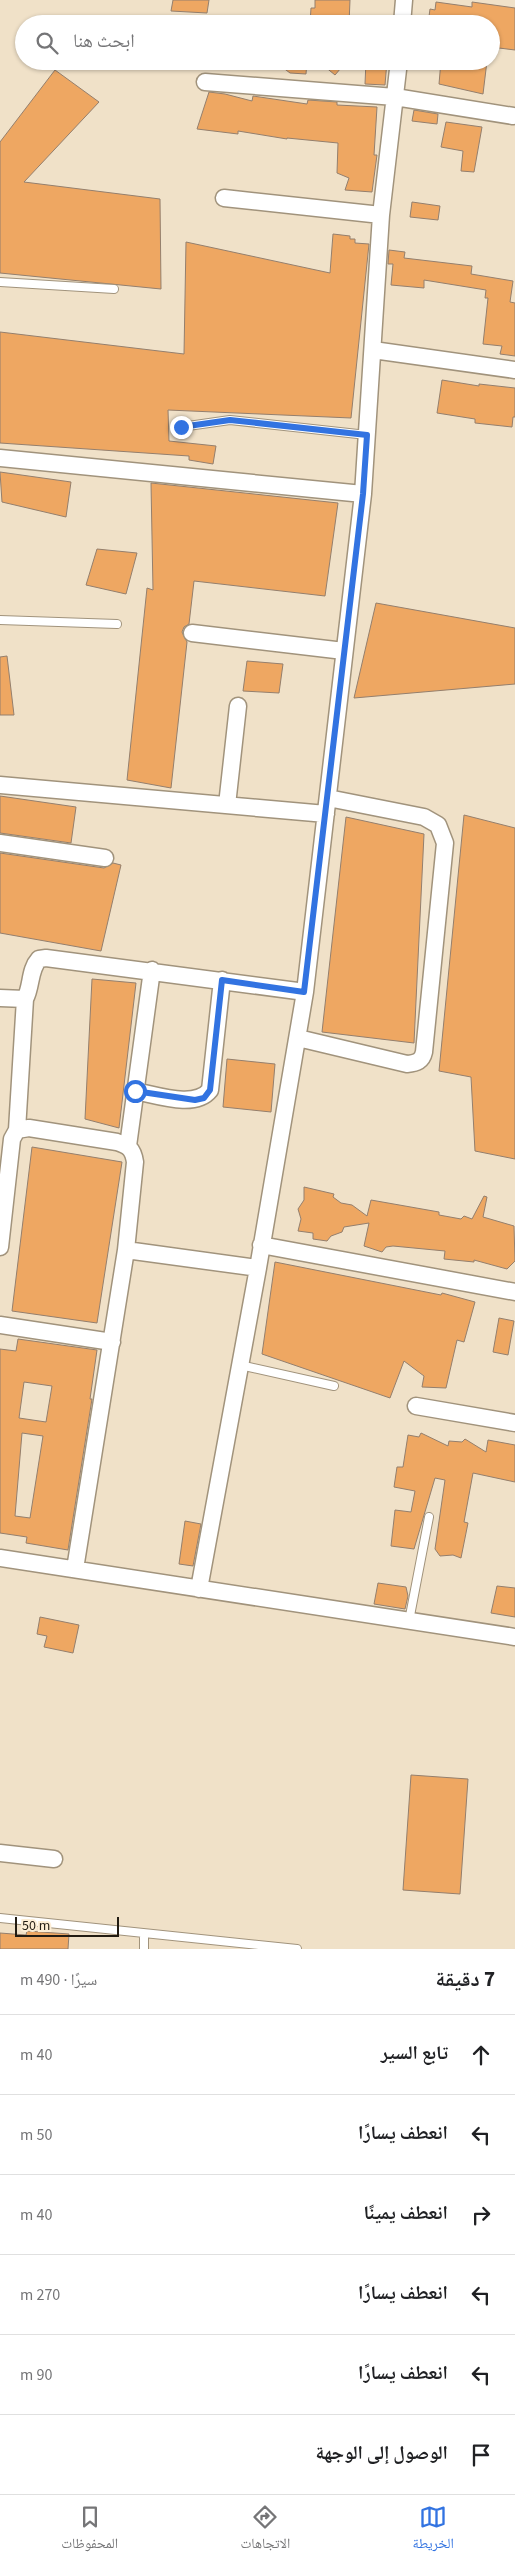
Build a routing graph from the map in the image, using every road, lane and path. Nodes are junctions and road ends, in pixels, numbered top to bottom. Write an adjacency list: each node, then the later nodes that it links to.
1 (404, 0): 2 (street)
2 (403, 15)
3 (398, 70): 5 (street)
4 (205, 82): 5 (street)
5 (395, 98): 6 (street); 8 (street)
6 (513, 116)
7 (224, 198): 8 (street)
8 (381, 215): 11 (street)
9 (0, 282): 10 (lane)
10 (114, 289)
11 (373, 350): 12 (street); 14 (street)
12 (515, 370)
13 (181, 427): 14 (lane)
14 (367, 435): 16 (street)
15 (0, 458): 16 (street)
16 (363, 494): 20 (street)
17 (0, 620): 18 (lane)
18 (117, 624)
19 (192, 633): 20 (street)
20 (344, 651): 24 (street)
21 (238, 706): 23 (street)
22 (0, 785): 23 (street)
23 (227, 805): 24 (street)
24 (327, 806): 29 (street); 32 (street)
25 (0, 843): 26 (street)
26 (105, 858)
27 (152, 970): 28 (street); 31 (street); 33 (street)
28 (222, 980): 29 (street); 33 (street)
29 (304, 992): 32 (street)
30 (0, 998): 31 (street)
31 (25, 999): 34 (street)
32 (298, 1038): 37 (street)
33 (135, 1091): 35 (street)
34 (17, 1130): 35 (street); 36 (street)
35 (128, 1146): 38 (street)
36 (0, 1239)
37 (261, 1245): 39 (street); 40 (street)
38 (126, 1250): 39 (street); 42 (street)
39 (258, 1268): 43 (street)
40 (515, 1292)
41 (0, 1325): 42 (street)
42 (112, 1342): 49 (street)
43 (240, 1365): 44 (lane); 50 (street)
44 (334, 1386)
45 (416, 1406): 46 (street)
46 (515, 1423)
47 (429, 1517): 51 (lane)
48 (0, 1558): 49 (street)
49 (75, 1570): 50 (street)
50 (199, 1588): 51 (street)
51 (409, 1621): 52 (street)
52 (515, 1637)
53 (0, 1853): 54 (street)
54 (54, 1859)
55 (0, 1918): 56 (lane)
56 (144, 1935): 57 (lane); 58 (lane)
57 (261, 1947): 59 (lane)
58 (144, 1949)
59 (298, 1949)

